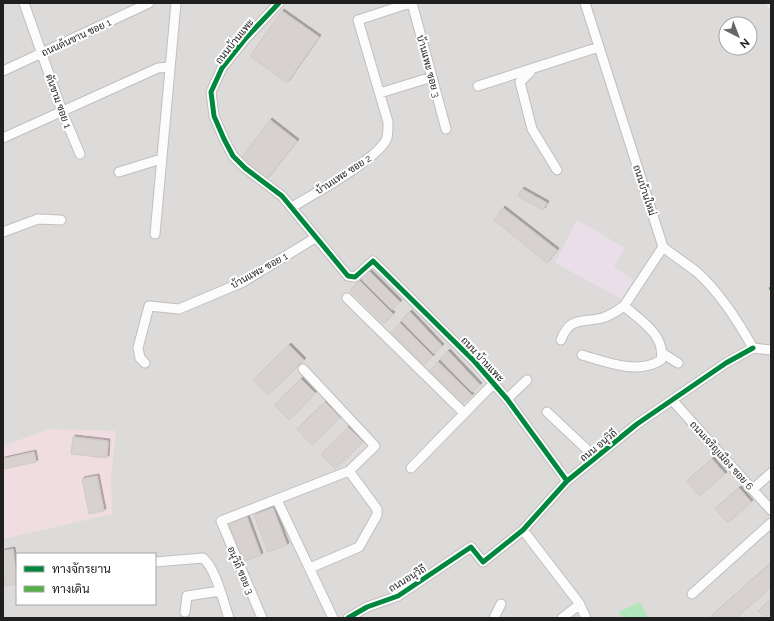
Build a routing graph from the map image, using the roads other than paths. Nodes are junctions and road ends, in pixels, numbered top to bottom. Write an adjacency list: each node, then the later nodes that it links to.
1 (24, 3): 8 (street, ตันขาม ซอย 1)
2 (149, 3): 8 (street, ถนนต้นขาน ซอย 1)
3 (176, 3): 9 (street)
4 (279, 3): 22 (street, ถนนบ้านแพะ)
5 (411, 3): 12 (street, บ้านแพะ ซอย 3); 14 (street, บ้านแพะ ซอย 2)
6 (585, 3): 7 (street, ถนนบ้านใหม่)
7 (599, 47): 10 (street); 27 (street, ถนนบ้านใหม่)
8 (42, 53): 11 (street, ถนนต้นขาน ซอย 1); 15 (street, ตันขาม ซอย 1)
9 (169, 67): 15 (street); 19 (street)
10 (531, 70): 13 (street); 20 (street)
11 (3, 71)
12 (432, 77): 14 (street); 16 (street, บ้านแพะ ซอย 3)
13 (478, 86)
14 (380, 93): 22 (street, บ้านแพะ ซอย 2)
15 (62, 111): 17 (street); 18 (street, ตันขาม ซอย 1)
16 (446, 129)
17 (3, 138)
18 (80, 154)
19 (161, 159): 21 (street); 25 (street)
20 (557, 170)
21 (119, 172)
22 (292, 208): 26 (street, ถนนบ้านแพะ)
23 (61, 220): 24 (street)
24 (3, 232)
25 (155, 234)
26 (315, 238): 28 (street, ถนนบ้านแพะ); 36 (street, บ้านแพะ ซอย 1)
27 (662, 247): 30 (street); 32 (street)
28 (374, 261): 40 (street, ถนน บ้านแพะ)
29 (347, 298): 44 (street)
30 (624, 306): 31 (street); 34 (street)
31 (561, 340)
32 (753, 348): 33 (street); 42 (street, ถนน อนุวิถี)
33 (771, 350)
34 (662, 353): 35 (street); 37 (street)
35 (582, 355)
36 (145, 363)
37 (678, 363)
38 (303, 369): 47 (street)
39 (526, 380): 41 (street)
40 (494, 383): 41 (street, ถนน บ้านแพะ); 44 (street)
41 (507, 399): 49 (street, ถนน บ้านแพะ)
42 (673, 401): 45 (street, ถนน อนุวิถี); 50 (street, ถนนเจริญเมือง ซอย 6)
43 (547, 412): 45 (street)
44 (464, 414): 46 (street)
45 (596, 458): 49 (street, ถนน อนุวิถี)
46 (411, 468)
47 (349, 471): 51 (street); 57 (street)
48 (771, 473): 50 (street)
49 (567, 481): 54 (street, ถนน อนุวิถี)
50 (753, 489): 52 (street, ถนนเจริญเมือง ซอย 6)
51 (277, 500): 57 (street); 64 (street, อนุวิถี ซอย 3)
52 (771, 510)
53 (771, 523): 59 (street)
54 (523, 530): 55 (street, ถนน อนุวิถี); 61 (street)
55 (471, 547): 66 (street, ถนนอนุวิถี)
56 (156, 562): 58 (street)
57 (310, 568): 65 (street)
58 (220, 591): 62 (street); 63 (street)
59 (692, 594)
60 (501, 604): 67 (street)
61 (580, 605): 68 (street); 69 (street)
62 (185, 612)
63 (229, 618)
64 (262, 618)
65 (333, 618)
66 (348, 618)
67 (494, 618)
68 (562, 618)
69 (586, 618)

